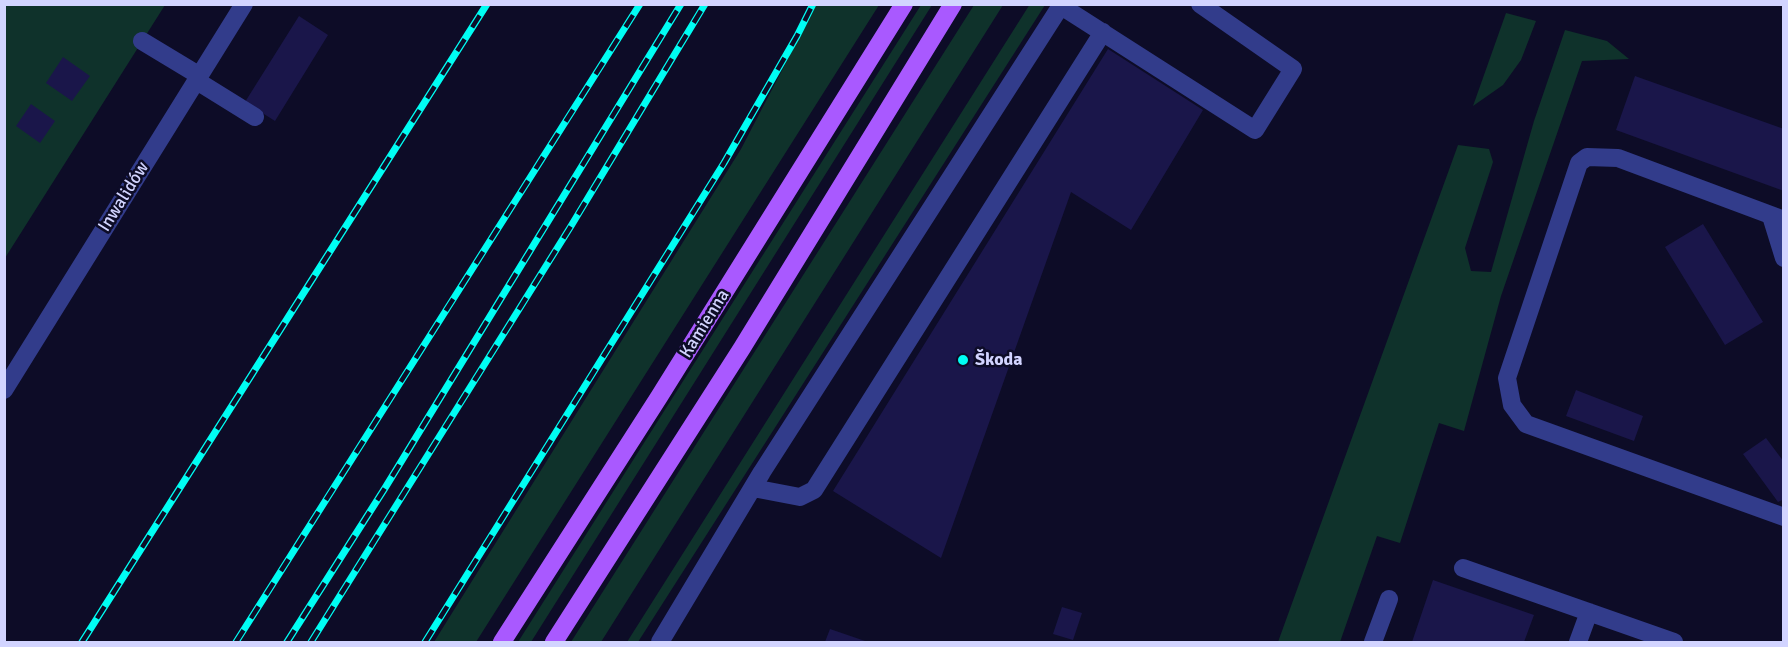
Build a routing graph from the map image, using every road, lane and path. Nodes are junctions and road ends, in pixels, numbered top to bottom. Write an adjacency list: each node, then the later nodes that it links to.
1 (244, 4): 8 (street, Inwalidów)
2 (904, 4): 18 (main road, Kamienna)
3 (953, 4): 19 (main road)
4 (1200, 4): 6 (street)
5 (1062, 5): 6 (street); 13 (street)
6 (1103, 32): 13 (street)
7 (142, 41): 8 (street)
8 (198, 78): 9 (street); 12 (street, Inwalidów)
9 (255, 117)
10 (1777, 218): 11 (street); 14 (street)
11 (1784, 258)
12 (4, 390)
13 (753, 488): 20 (street)
14 (1784, 517)
15 (1462, 568): 17 (street)
16 (1389, 599): 21 (street)
17 (1588, 612): 22 (street); 23 (street)
18 (502, 642)
19 (554, 642)
20 (660, 642)
21 (1373, 642)
22 (1578, 642)
23 (1674, 642)

